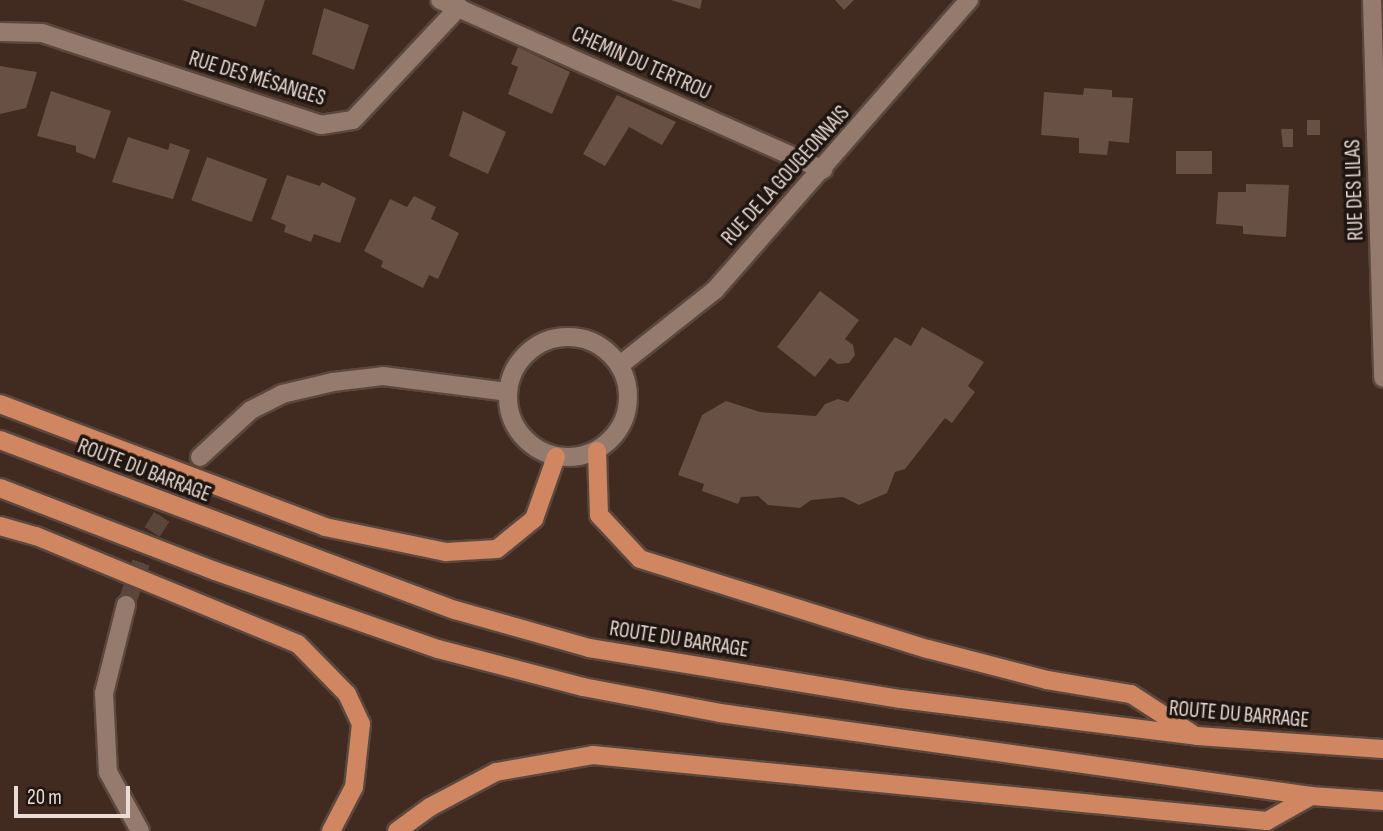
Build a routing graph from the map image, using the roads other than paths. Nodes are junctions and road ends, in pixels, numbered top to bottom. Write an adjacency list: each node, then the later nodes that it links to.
1 (440, 0): 4 (main road, CHEMIN DU TERTROU)
2 (969, 0): 6 (main road, RUE DE LA GOUGEONNAIS)
3 (1372, 0): 8 (main road, RUE DES LILAS)
4 (459, 8): 5 (main road, RUE DES MÉSANGES); 6 (main road, CHEMIN DU TERTROU)
5 (0, 32)
6 (823, 170): 7 (main road, RUE DE LA GOUGEONNAIS)
7 (620, 365): 9 (main road); 12 (main road)
8 (1383, 378)
9 (508, 392): 13 (main road); 14 (main road)
10 (0, 404): 14 (main road)
11 (0, 440): 18 (main road, ROUTE DU BARRAGE)
12 (597, 451): 14 (main road); 18 (main road)
13 (200, 457)
14 (556, 457)
15 (0, 488): 20 (main road)
16 (0, 526): 23 (main road)
17 (126, 605): 22 (main road)
18 (1197, 736): 19 (main road, ROUTE DU BARRAGE)
19 (1383, 749)
20 (1311, 796): 21 (main road); 24 (main road)
21 (1383, 801)
22 (140, 831)
23 (331, 831)
24 (397, 831)

